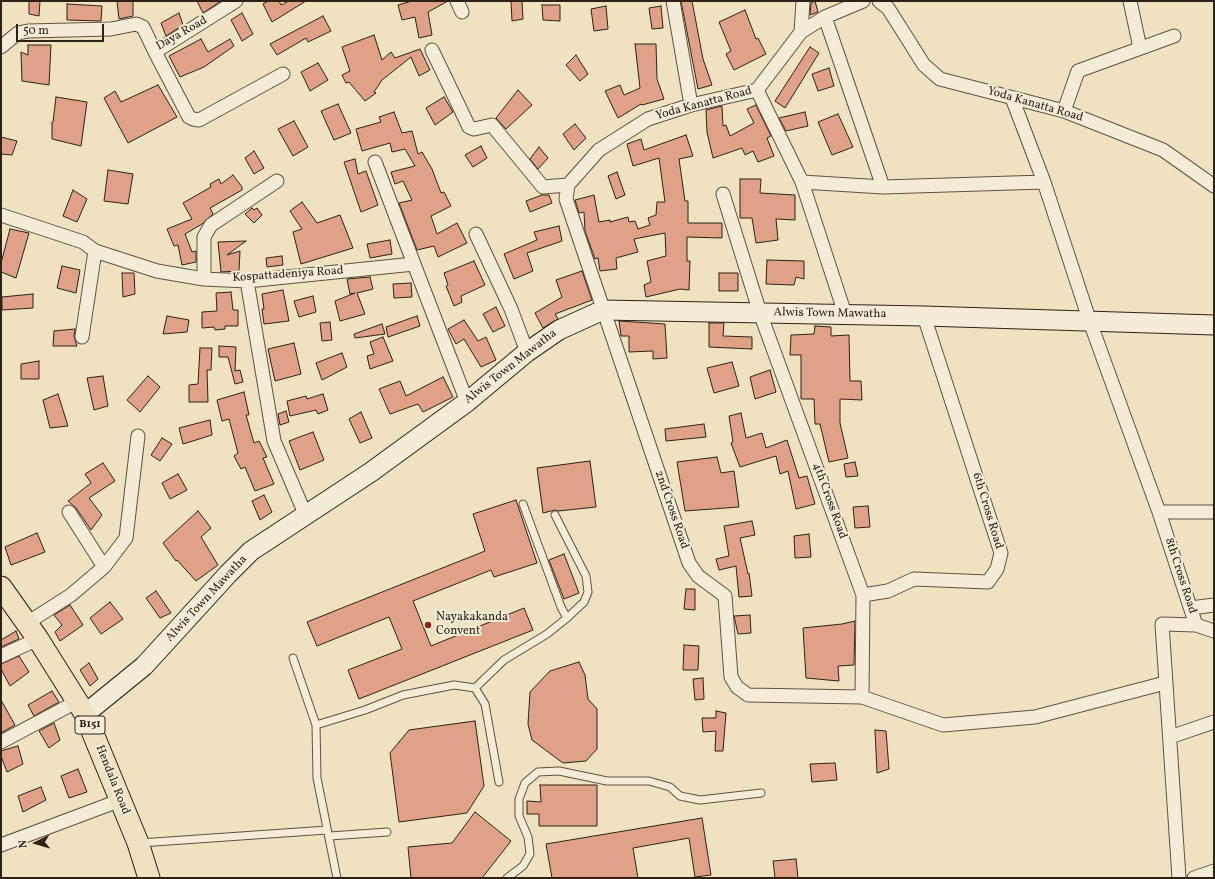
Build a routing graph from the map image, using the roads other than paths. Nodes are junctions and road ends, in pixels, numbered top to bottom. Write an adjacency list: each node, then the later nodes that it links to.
1 (236, 1): 13 (street, Daya Road)
2 (673, 1): 17 (street)
3 (803, 1): 8 (street)
4 (863, 1): 7 (street, Yoda Kanatta Road)
5 (879, 1): 16 (street, Yoda Kanatta Road)
6 (1130, 1): 11 (street)
7 (824, 17): 8 (street, Yoda Kanatta Road); 25 (street)
8 (801, 32): 15 (street, Yoda Kanatta Road)
9 (1174, 36): 11 (street)
10 (1, 47): 13 (street, Daya Road)
11 (1140, 48): 18 (street)
12 (432, 50): 23 (street)
13 (155, 52): 14 (street)
14 (284, 74)
15 (758, 90): 17 (street, Yoda Kanatta Road); 21 (street)
16 (1012, 98): 18 (street, Yoda Kanatta Road); 22 (street, 8th Cross Road)
17 (691, 105): 23 (street, Yoda Kanatta Road)
18 (1064, 111): 24 (street, Yoda Kanatta Road)
19 (375, 162): 30 (street)
20 (277, 181): 31 (street)
21 (802, 182): 25 (street); 35 (street)
22 (1044, 182): 25 (street); 37 (street, 8th Cross Road)
23 (568, 185): 33 (street)
24 (1214, 186)
25 (883, 187)
26 (723, 194): 34 (street, 4th Cross Road)
27 (1, 215): 29 (street, Kospattadeniya Road)
28 (476, 234): 40 (street)
29 (95, 251): 31 (street, Kospattadeniya Road); 39 (street)
30 (414, 264): 32 (street, Kospattadeniya Road); 41 (street)
31 (204, 279): 32 (street, Kospattadeniya Road)
32 (247, 281): 48 (street)
33 (603, 310): 34 (street, Alwis Town Mawatha); 40 (street, Alwis Town Mawatha); 62 (street, 2nd Cross Road)
34 (760, 312): 35 (street, Alwis Town Mawatha); 51 (street, 4th Cross Road)
35 (845, 314): 36 (street, Alwis Town Mawatha)
36 (924, 316): 37 (street, Alwis Town Mawatha); 51 (street, 6th Cross Road)
37 (1090, 322): 38 (street, Alwis Town Mawatha); 45 (street, 8th Cross Road)
38 (1214, 325)
39 (82, 337)
40 (527, 352): 41 (street, Alwis Town Mawatha)
41 (467, 402): 48 (street, Alwis Town Mawatha)
42 (138, 436): 49 (street)
43 (523, 504): 54 (lane)
44 (69, 512): 49 (street)
45 (1158, 512): 46 (street); 53 (street, 8th Cross Road)
46 (1214, 512)
47 (555, 515): 54 (lane)
48 (306, 516): 63 (street, Alwis Town Mawatha)
49 (104, 567): 56 (street)
50 (1, 587): 56 (main road, Hendala Road / B151)
51 (863, 595): 62 (street, 4th Cross Road)
52 (1214, 605): 53 (street)
53 (1191, 608): 55 (street, 8th Cross Road)
54 (567, 618): 61 (lane)
55 (1196, 625): 57 (street); 60 (street, 8th Cross Road)
56 (32, 631): 58 (street); 63 (main road, Hendala Road / B151)
57 (1214, 631)
58 (1, 656)
59 (293, 658): 65 (lane)
60 (1165, 683): 62 (street); 66 (street, 8th Cross Road)
61 (475, 688): 65 (lane); 68 (lane)
62 (862, 696)
63 (82, 708): 67 (street); 70 (main road, Hendala Road / B151)
64 (1214, 722): 66 (street)
65 (316, 725): 72 (lane)
66 (1170, 737): 79 (street, 8th Cross Road)
67 (1, 742)
68 (499, 782)
69 (761, 793): 78 (lane)
70 (121, 800): 73 (main road, Hendala Road / B151); 74 (street)
71 (387, 832): 72 (lane)
72 (329, 833): 73 (lane); 77 (lane)
73 (138, 843): 76 (main road, Hendala Road / B151)
74 (1, 845)
75 (1214, 871): 80 (street)
76 (149, 878)
77 (337, 878)
78 (507, 878)
79 (1179, 878)
80 (1194, 878)

